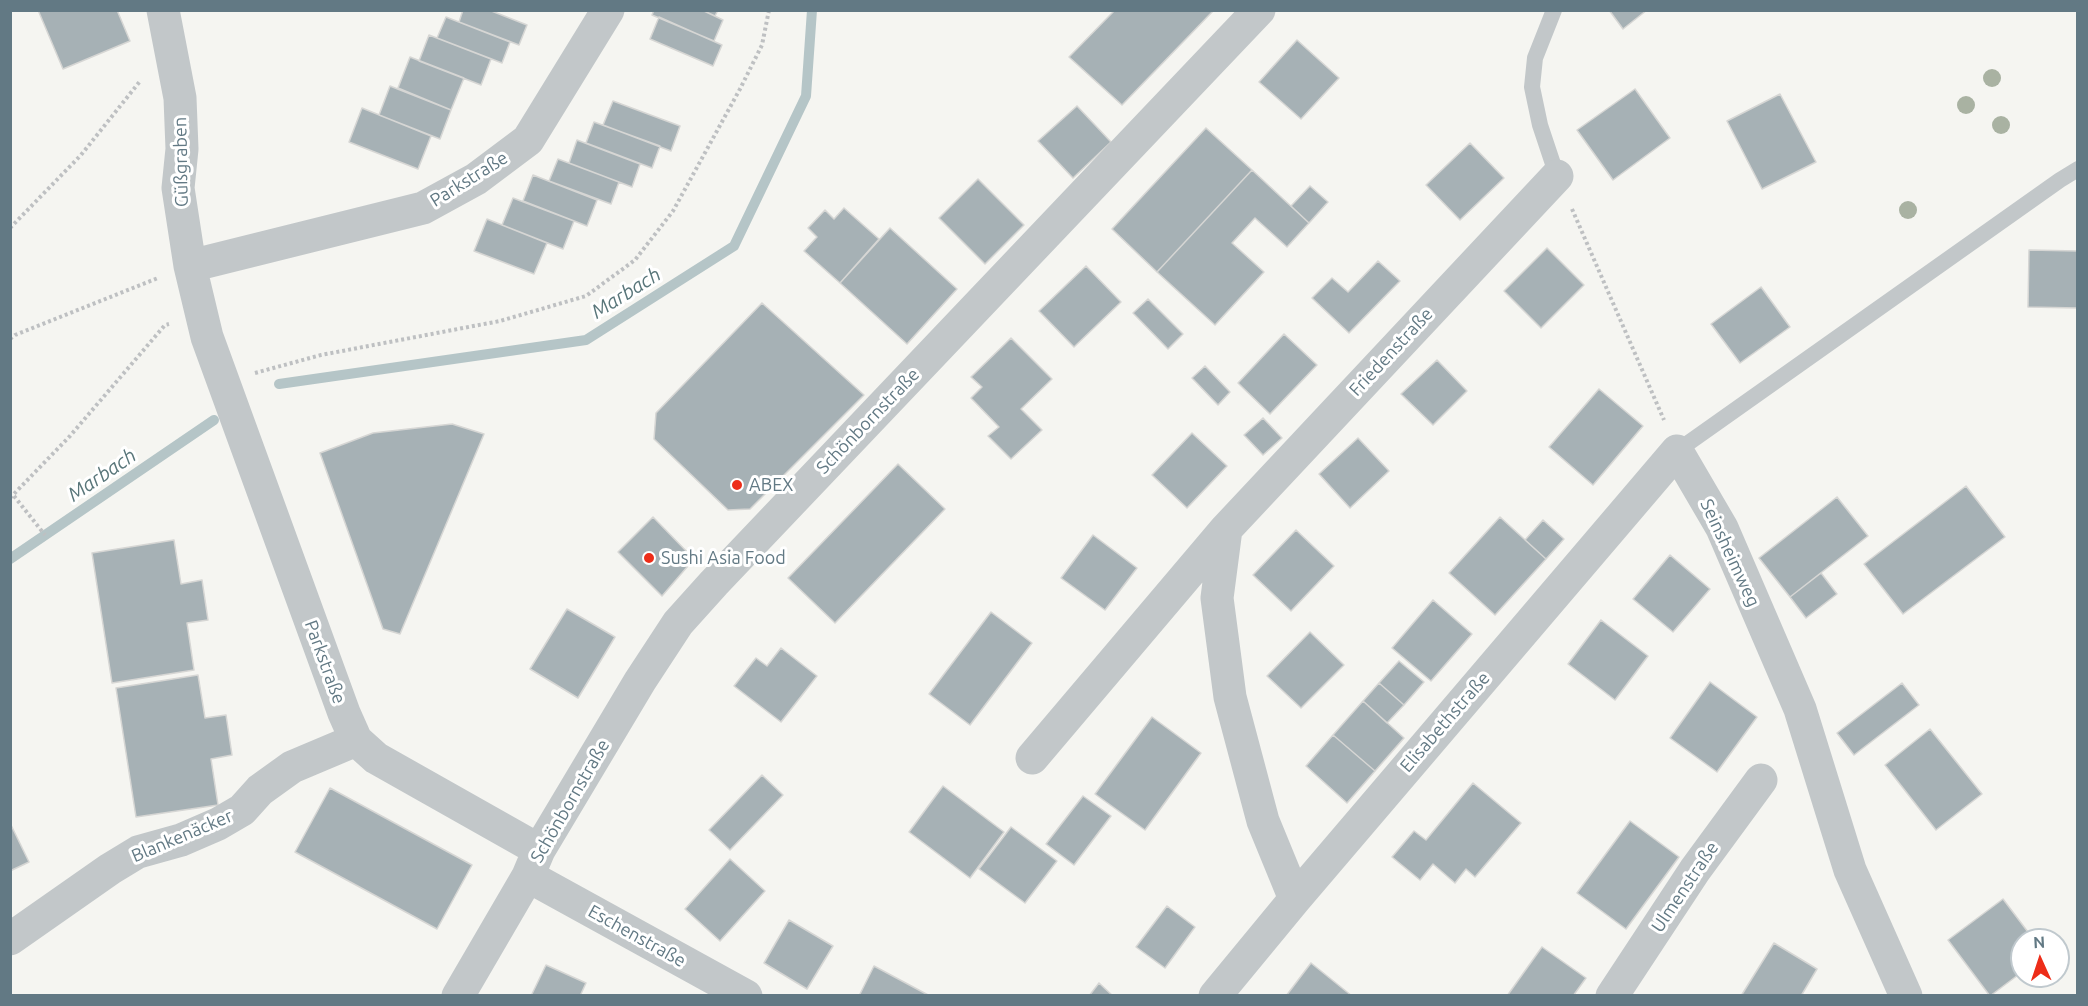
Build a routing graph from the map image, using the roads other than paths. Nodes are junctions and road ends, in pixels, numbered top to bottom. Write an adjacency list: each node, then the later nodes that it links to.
1 (163, 10): 9 (street, Güßgraben)
2 (608, 10): 9 (street, Parkstraße)
3 (1259, 10): 16 (street, Schönbornstraße)
4 (1554, 10): 6 (lane)
5 (2078, 169): 7 (lane)
6 (1557, 176): 12 (street, Friedenstraße)
7 (2060, 180): 8 (lane); 11 (lane)
8 (2078, 186)
9 (190, 266): 10 (street, Güßgraben)
10 (223, 382): 13 (street, Parkstraße)
11 (1677, 451): 17 (street, Elisabethstraße); 23 (street, Seinsheimweg)
12 (1226, 529): 14 (street, Friedenstraße); 17 (street)
13 (356, 740): 16 (street, Parkstraße); 18 (street, Blankenäcker)
14 (1032, 758)
15 (1761, 780): 22 (street, Ulmenstraße)
16 (534, 863): 19 (street, Schönbornstraße); 20 (street, Eschenstraße)
17 (1295, 899): 21 (street, Elisabethstraße)
18 (10, 939)
19 (458, 996)
20 (746, 996)
21 (1215, 996)
22 (1612, 996)
23 (1906, 996)

